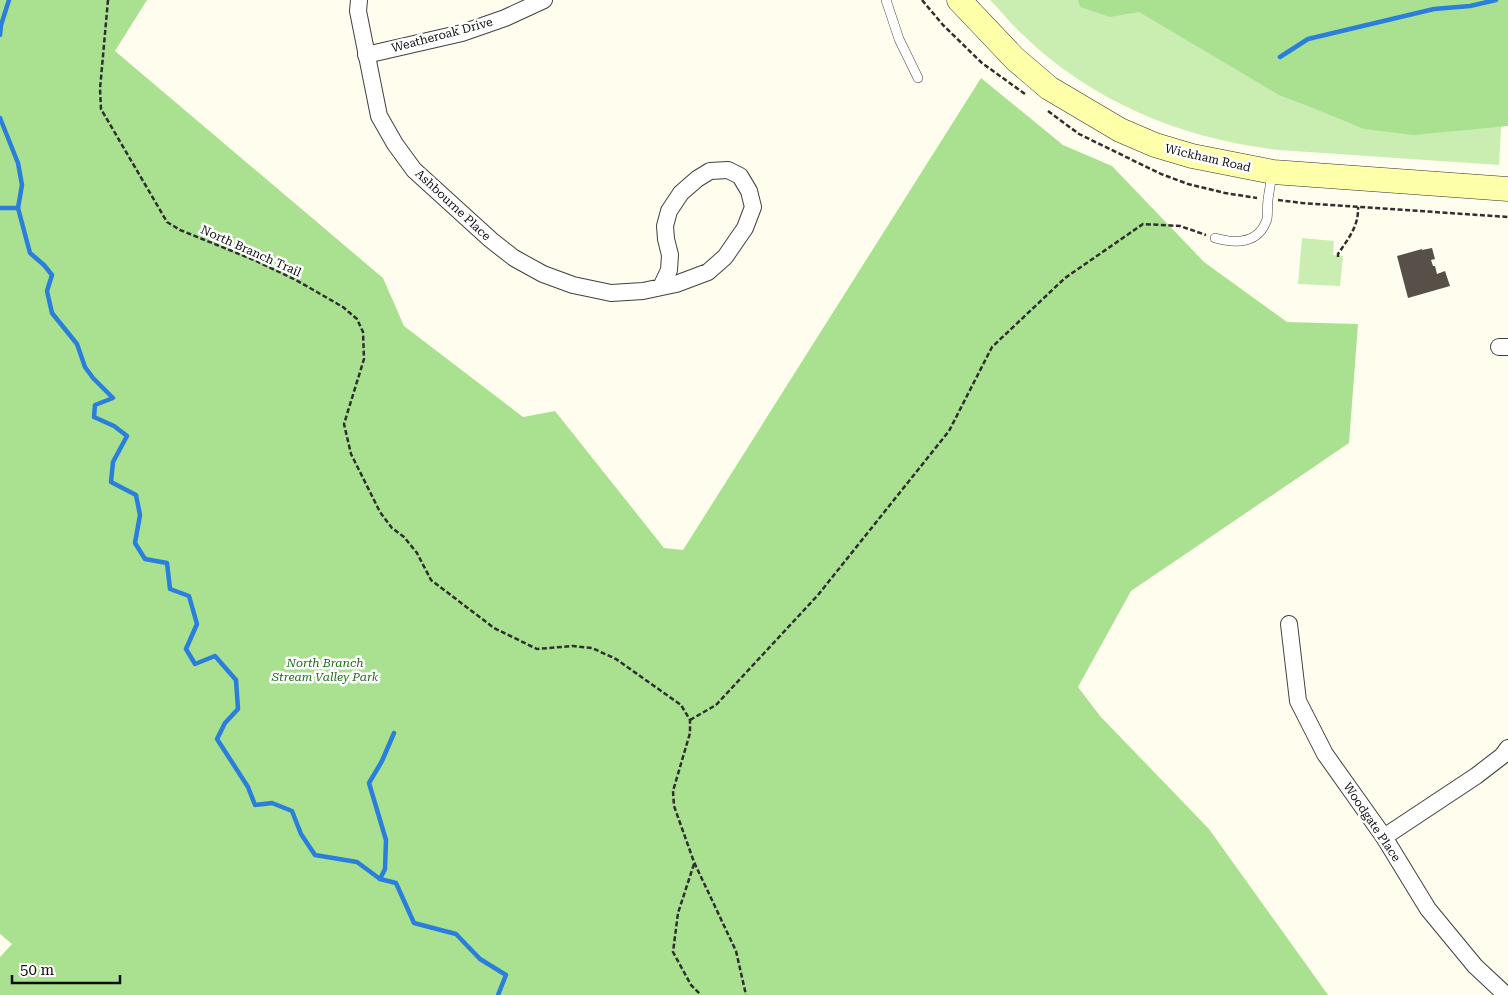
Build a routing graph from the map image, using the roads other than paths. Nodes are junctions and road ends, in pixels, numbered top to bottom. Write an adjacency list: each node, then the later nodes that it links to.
1 (359, 0): 5 (street, Ashbourne Place)
2 (544, 0): 5 (street, Weatheroak Drive)
3 (886, 0): 6 (lane)
4 (959, 0): 7 (street, Wickham Road)
5 (366, 55): 10 (street, Ashbourne Place)
6 (918, 78)
7 (1272, 172): 8 (street, Wickham Road); 9 (lane)
8 (1508, 189)
9 (1215, 238)
10 (661, 287): 10 (street, Ashbourne Place)
11 (1289, 624): 13 (street, Woodgate Place)
12 (1508, 748): 13 (street)
13 (1384, 837): 14 (street, Woodgate Place)
14 (1506, 995)

